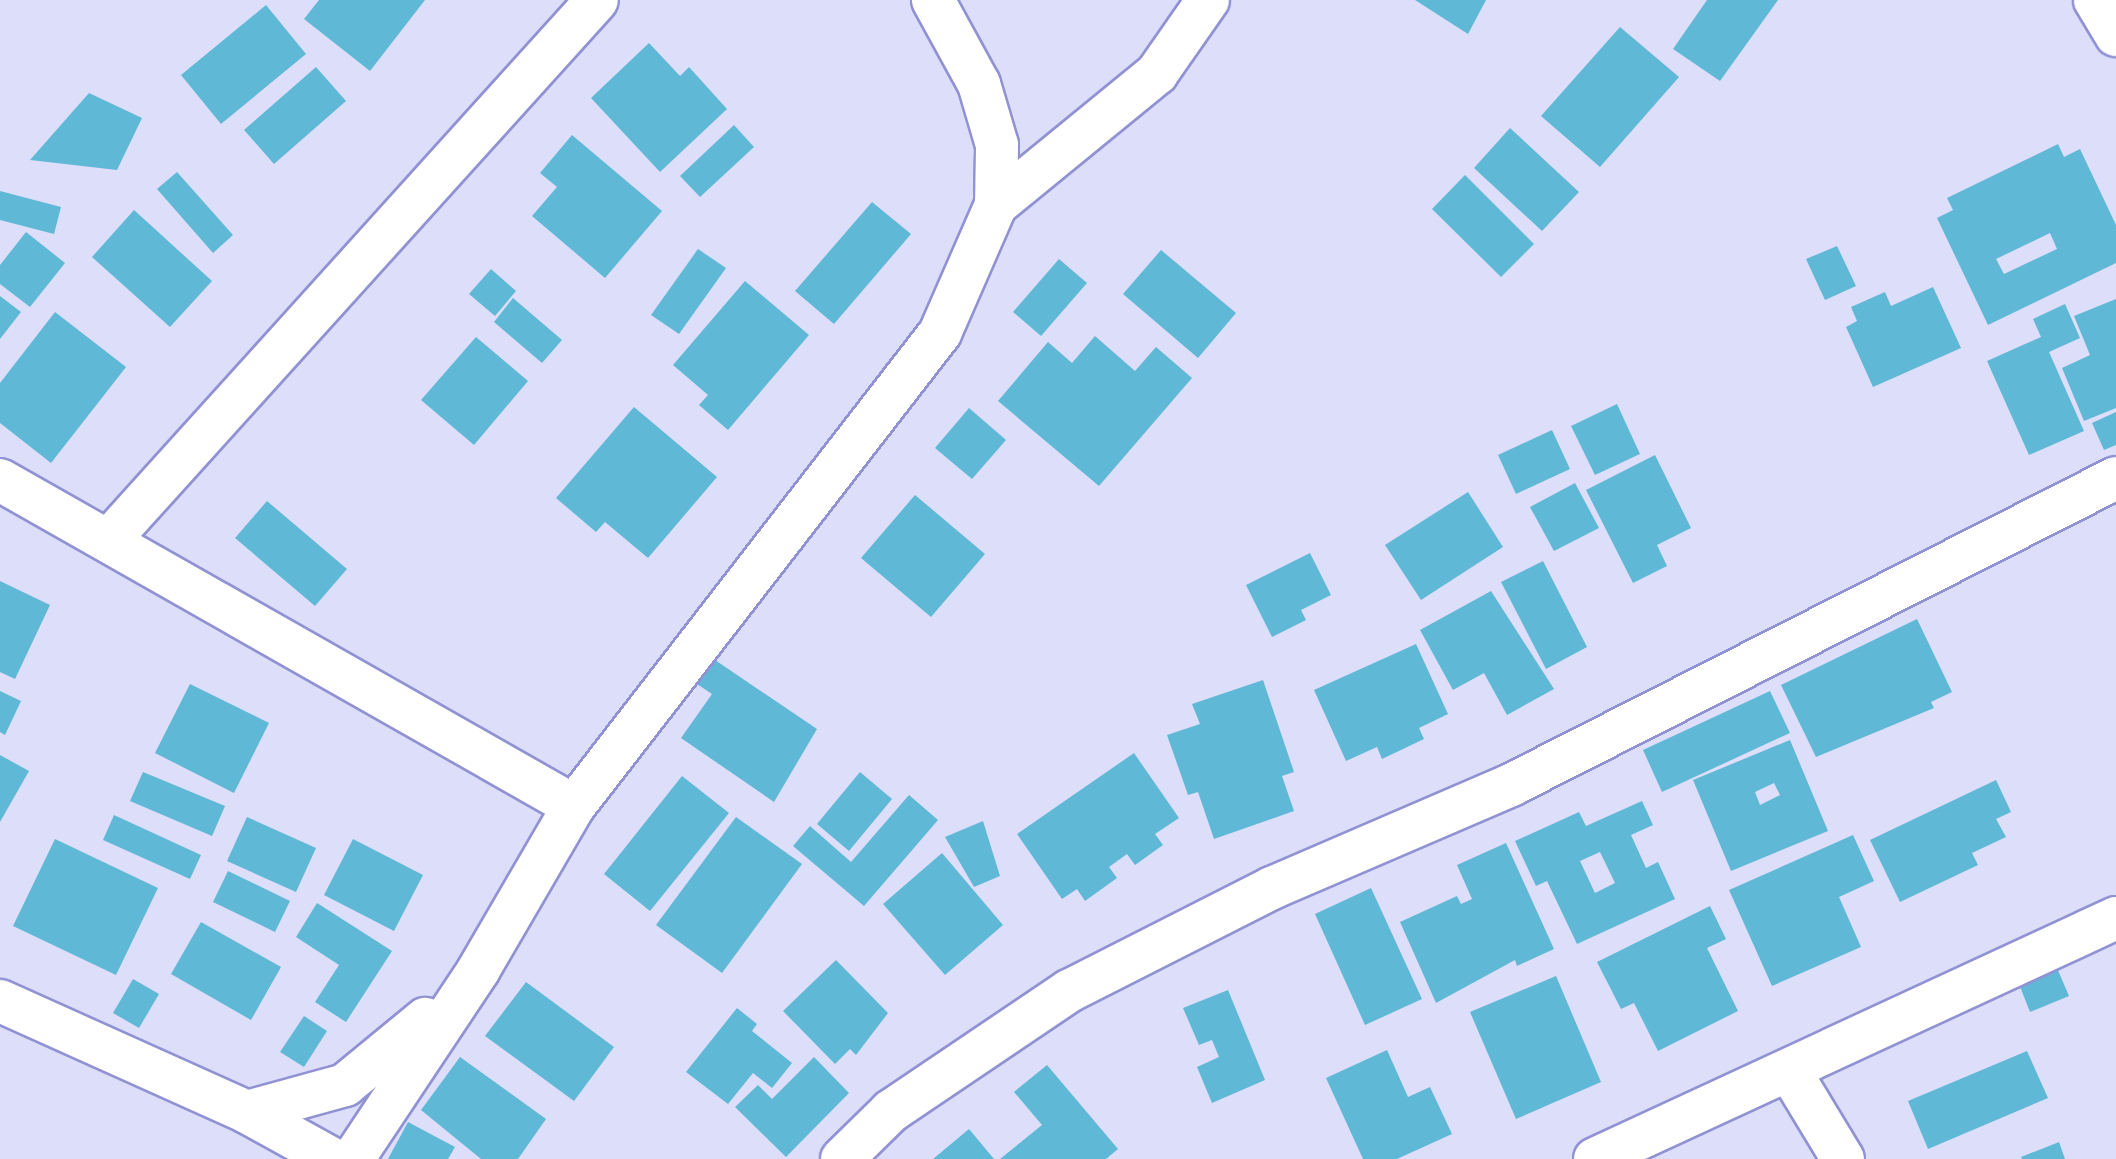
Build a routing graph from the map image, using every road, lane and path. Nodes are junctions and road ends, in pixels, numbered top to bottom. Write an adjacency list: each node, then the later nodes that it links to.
1 (597, 0): 9 (street)
2 (933, 0): 6 (street)
3 (1208, 0): 6 (street)
4 (2095, 0): 5 (street)
5 (2116, 35)
6 (996, 205): 10 (street)
7 (2116, 478): 18 (street)
8 (0, 480): 9 (street)
9 (110, 539): 10 (street)
10 (574, 806): 12 (street)
11 (2116, 918): 14 (street)
12 (479, 969): 15 (street); 17 (street)
13 (2, 1007): 15 (street)
14 (1789, 1070): 19 (street); 20 (street)
15 (247, 1112): 16 (street)
16 (332, 1159)
17 (353, 1159)
18 (842, 1159)
19 (1595, 1159)
20 (1843, 1159)

